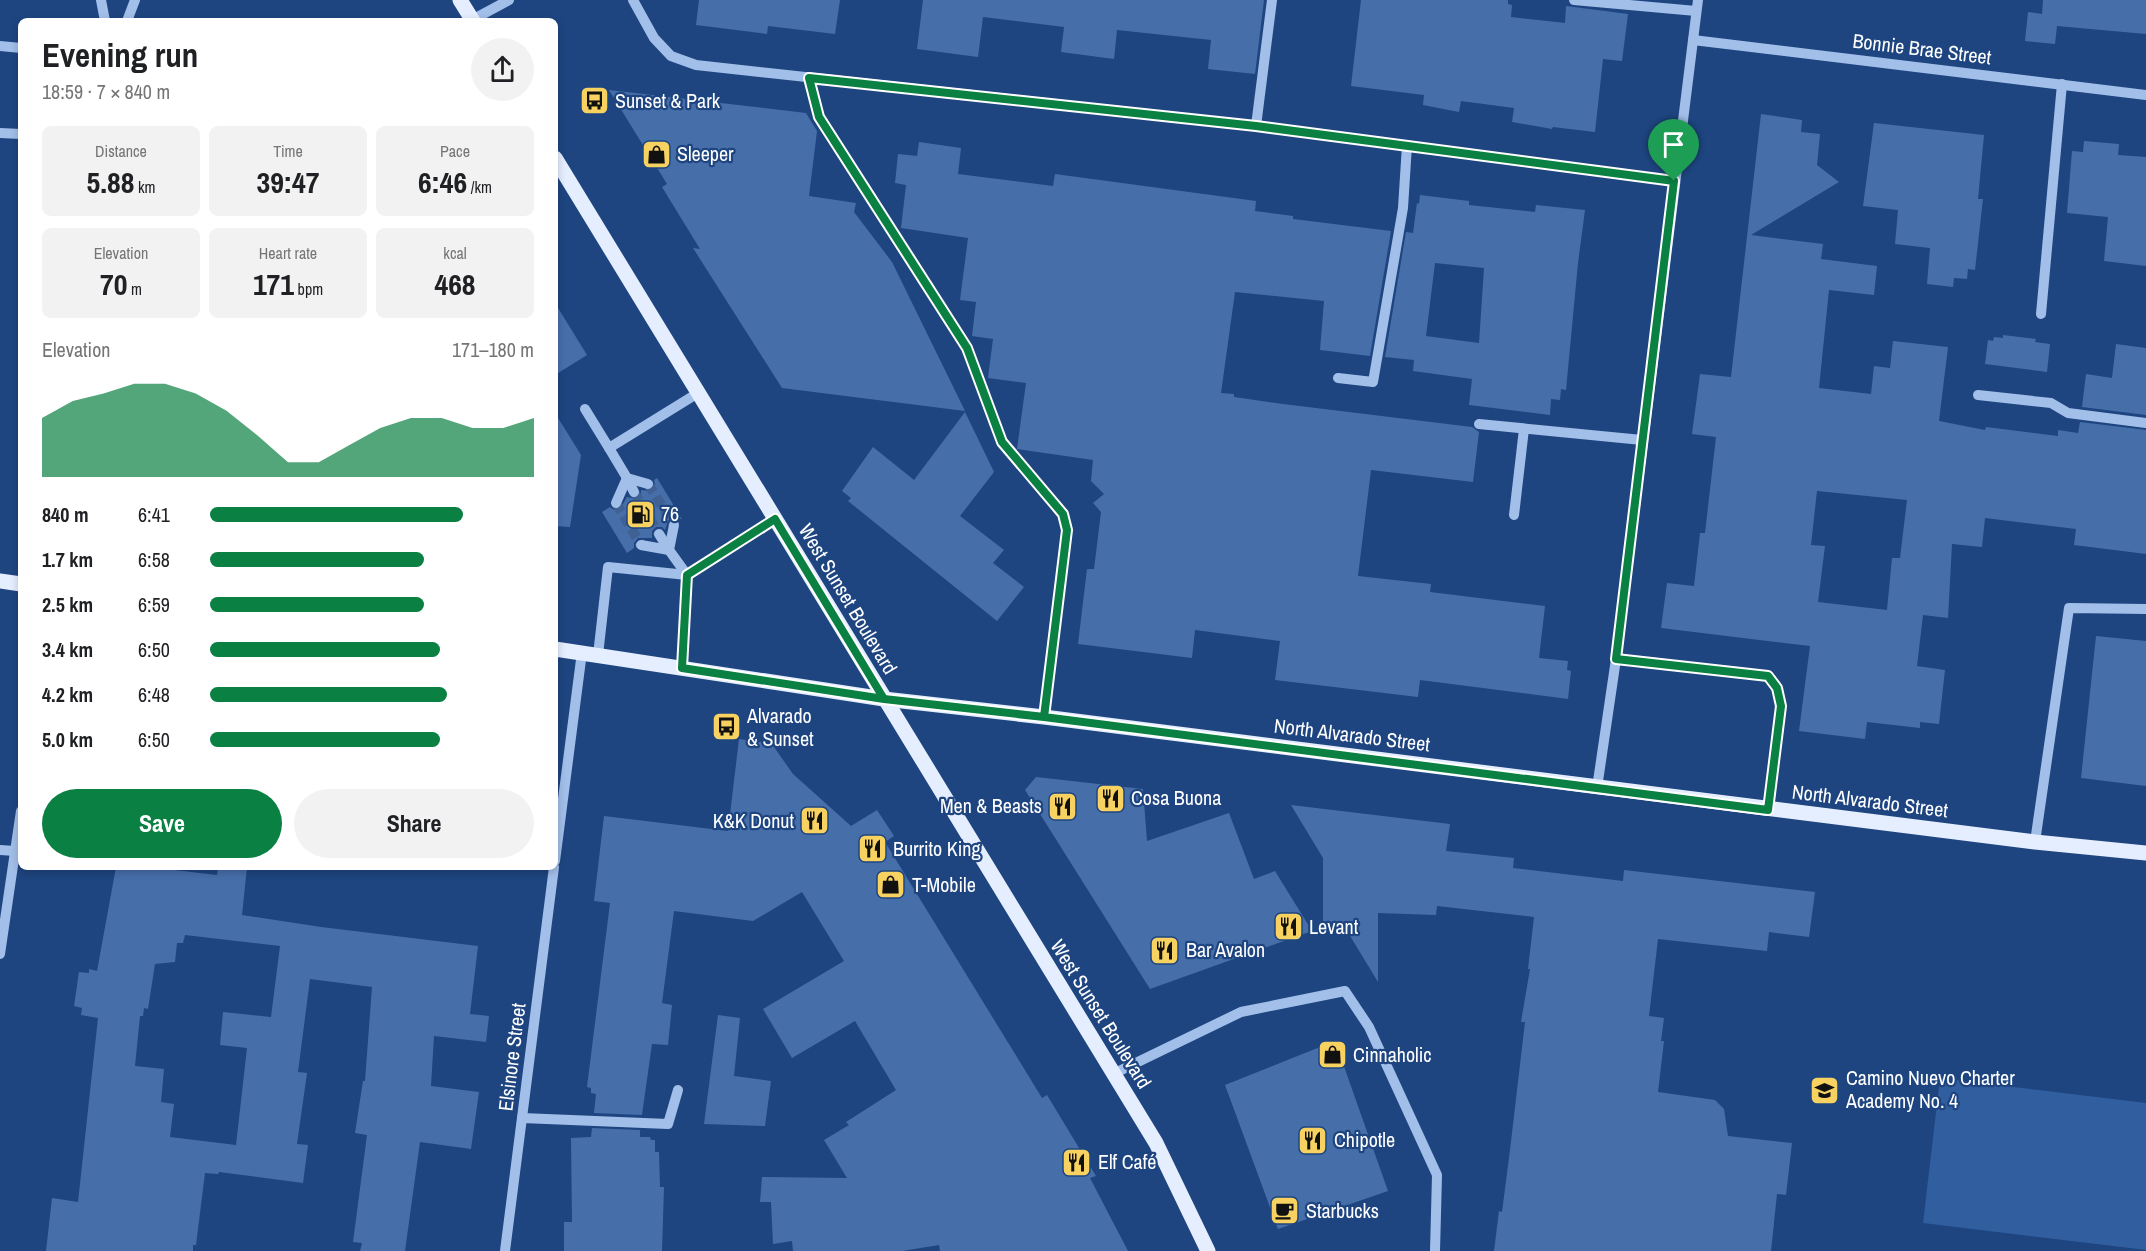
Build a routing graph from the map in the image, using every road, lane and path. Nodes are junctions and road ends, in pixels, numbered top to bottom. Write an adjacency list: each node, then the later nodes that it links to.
1 (101, 0): 9 (street)
2 (135, 0): 10 (street)
3 (460, 0): 11 (main road)
4 (509, 0): 12 (street)
5 (633, 0): 16 (street)
6 (1272, 0): 19 (street)
7 (1574, 0): 8 (street)
8 (1697, 5): 13 (street)
9 (104, 18)
10 (128, 18)
11 (470, 18)
12 (477, 18)
13 (1693, 40): 17 (street, Bonnie Brae Street); 24 (street)
14 (0, 46): 15 (street)
15 (18, 48)
16 (809, 78): 19 (street); 55 (street)
17 (2062, 84): 18 (street, Bonnie Brae Street); 25 (street)
18 (2146, 95)
19 (1256, 126): 22 (street)
20 (0, 133): 21 (street)
21 (18, 134)
22 (1407, 145): 24 (street); 26 (street)
23 (558, 163): 27 (main road, West Sunset Boulevard)
24 (1674, 181): 33 (street)
25 (2041, 314)
26 (1338, 378)
27 (698, 393): 34 (street); 40 (main road, West Sunset Boulevard)
28 (1978, 395): 30 (street)
29 (585, 409): 34 (street)
30 (2146, 423)
31 (1479, 424): 32 (street)
32 (1524, 429): 33 (street); 39 (street)
33 (1642, 440): 52 (street)
34 (609, 448): 35 (street)
35 (627, 478): 36 (street); 37 (street); 38 (street)
36 (648, 484)
37 (634, 492)
38 (616, 503)
39 (1514, 515)
40 (775, 519): 45 (street); 54 (main road, West Sunset Boulevard)
41 (674, 525): 44 (street)
42 (659, 534): 44 (street)
43 (641, 545): 44 (street)
44 (669, 550): 45 (street)
45 (687, 575): 51 (street); 53 (street)
46 (0, 581): 47 (main road)
47 (18, 584)
48 (2146, 609): 60 (street)
49 (558, 649): 50 (main road, North Alvarado Street)
50 (582, 652): 51 (main road, North Alvarado Street); 59 (street)
51 (598, 655): 53 (main road, North Alvarado Street)
52 (1616, 659): 56 (street); 57 (street)
53 (682, 668): 54 (main road, North Alvarado Street)
54 (884, 699): 55 (main road, North Alvarado Street); 66 (main road, West Sunset Boulevard)
55 (1044, 717): 56 (main road, North Alvarado Street)
56 (1598, 788): 57 (main road, North Alvarado Street)
57 (1768, 810): 60 (main road, North Alvarado Street)
58 (18, 831): 62 (street)
59 (558, 838)
60 (2035, 842): 63 (main road, North Alvarado Street)
61 (0, 850): 62 (street)
62 (15, 851): 65 (street)
63 (2146, 853)
64 (554, 870): 68 (street, Elsinore Street)
65 (0, 954)
66 (1113, 1074): 70 (main road, West Sunset Boulevard); 71 (street)
67 (678, 1090): 68 (street)
68 (522, 1118): 69 (street, Elsinore Street)
69 (505, 1251)
70 (1209, 1251)
71 (1435, 1251)

